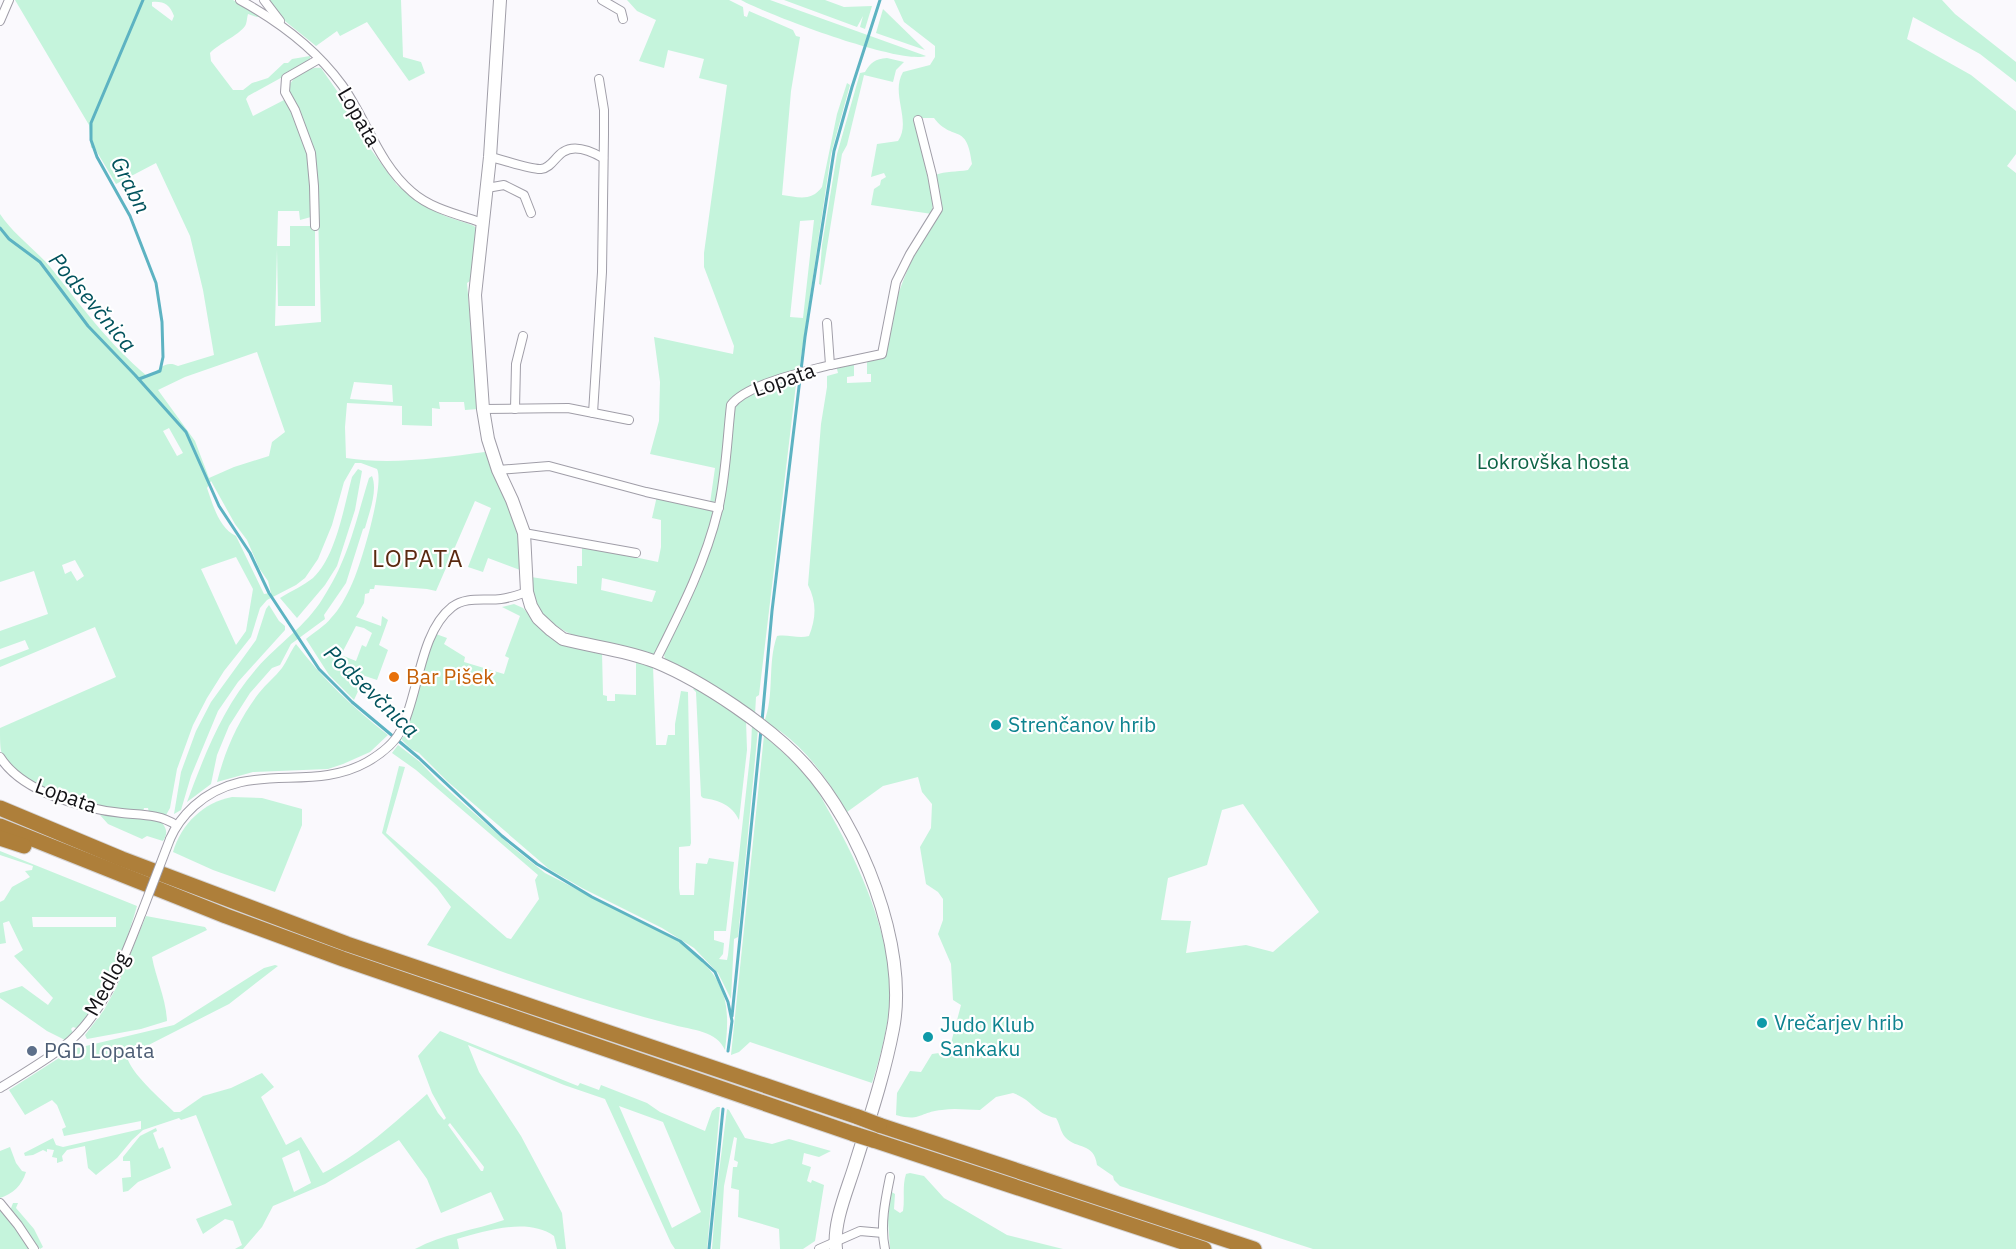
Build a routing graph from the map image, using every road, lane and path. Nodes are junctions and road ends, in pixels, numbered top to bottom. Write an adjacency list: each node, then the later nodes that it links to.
1 (9, 0): 7 (street)
2 (240, 0): 8 (street, Lopata)
3 (264, 0): 8 (street)
4 (500, 0): 12 (street)
5 (602, 0): 6 (street)
6 (623, 19)
7 (0, 21)
8 (287, 30): 9 (street, Lopata)
9 (320, 59): 16 (street, Lopata); 17 (street)
10 (599, 79): 13 (street)
11 (918, 120): 20 (street)
12 (490, 157): 13 (street); 14 (street)
13 (603, 158): 23 (street)
14 (487, 188): 15 (street); 16 (street)
15 (531, 213)
16 (483, 223): 21 (street)
17 (315, 226)
18 (827, 323): 20 (street, Lopata)
19 (523, 336): 22 (street)
20 (830, 365): 26 (street, Lopata)
21 (483, 409): 22 (street); 25 (street)
22 (515, 409): 23 (street)
23 (593, 413): 24 (street)
24 (629, 420)
25 (498, 470): 26 (street); 27 (street)
26 (718, 508): 30 (street, Lopata)
27 (524, 533): 28 (street); 29 (street)
28 (636, 553)
29 (527, 592): 30 (street); 33 (street)
30 (655, 662): 41 (street)
31 (0, 757): 33 (street, Lopata)
32 (0, 808): 46 (highway, bridge)
33 (176, 825): 37 (street, Medlog, bridge)
34 (0, 826): 36 (highway)
35 (0, 838): 36 (highway)
36 (102, 867): 45 (highway, bridge)
37 (0, 1088)
38 (890, 1177): 40 (street)
39 (0, 1203): 42 (street)
40 (883, 1233): 41 (street); 44 (street)
41 (836, 1246): 43 (street)
42 (34, 1249)
43 (819, 1249)
44 (885, 1249)
45 (1204, 1249)
46 (1254, 1249)

